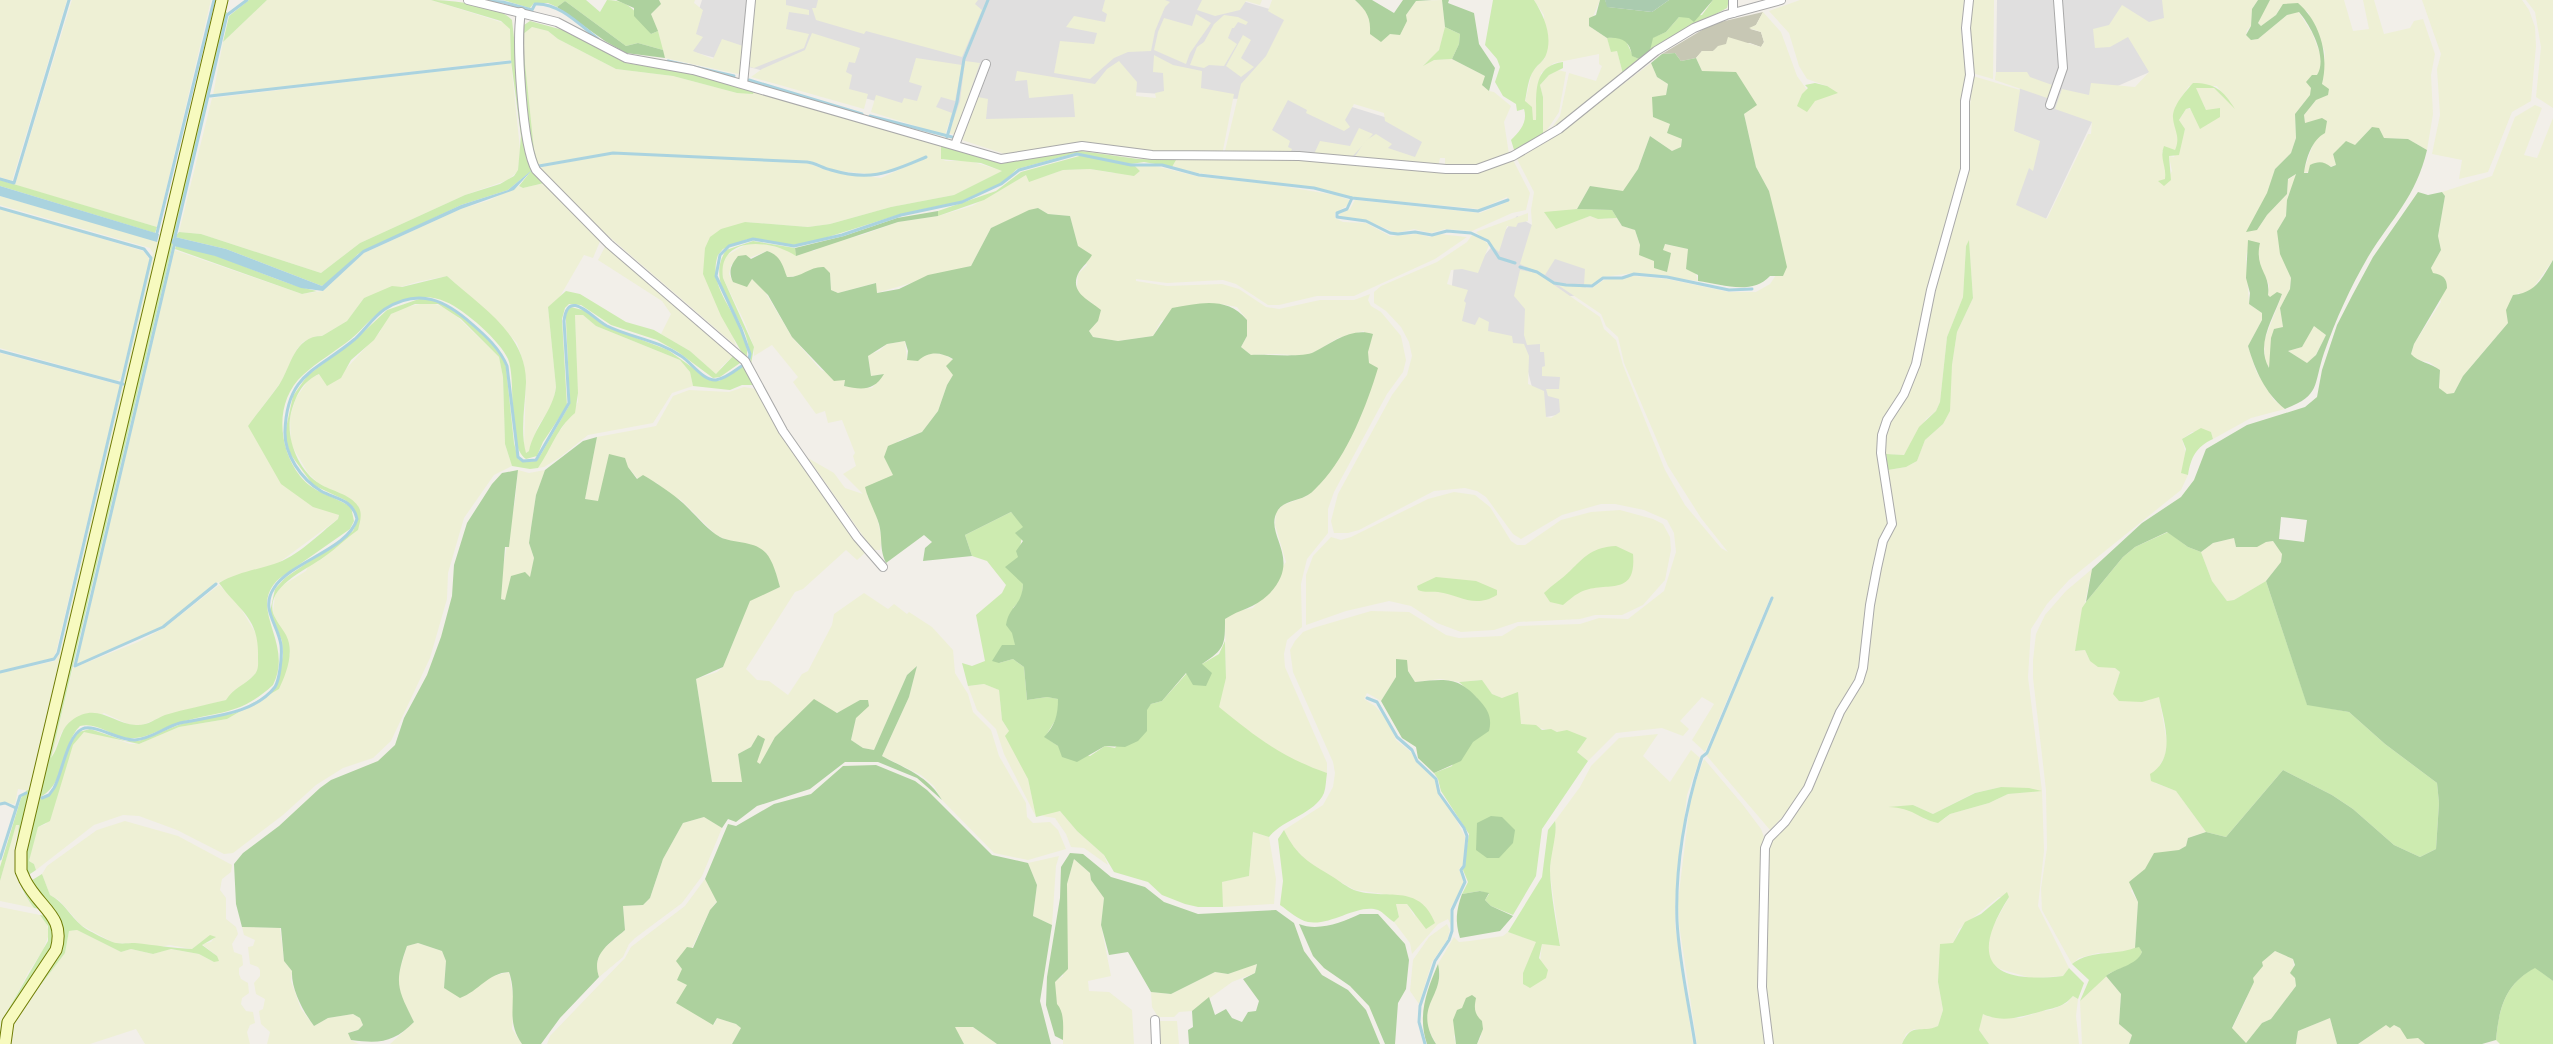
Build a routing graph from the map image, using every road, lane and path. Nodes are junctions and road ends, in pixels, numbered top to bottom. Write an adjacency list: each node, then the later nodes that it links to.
1 (222, 0): 16 (street)
2 (468, 0): 8 (street)
3 (751, 0): 11 (street)
4 (1733, 0): 9 (street)
5 (1781, 0): 9 (street)
6 (1969, 0): 18 (street)
7 (2058, 0): 12 (street)
8 (521, 12): 11 (street); 14 (street)
9 (1733, 13): 13 (street)
10 (986, 64): 13 (street)
11 (743, 84): 13 (street)
12 (2050, 105)
13 (955, 145)
14 (883, 567)
15 (1155, 1020): 17 (street)
16 (5, 1044)
17 (1156, 1044)
18 (1769, 1044)

